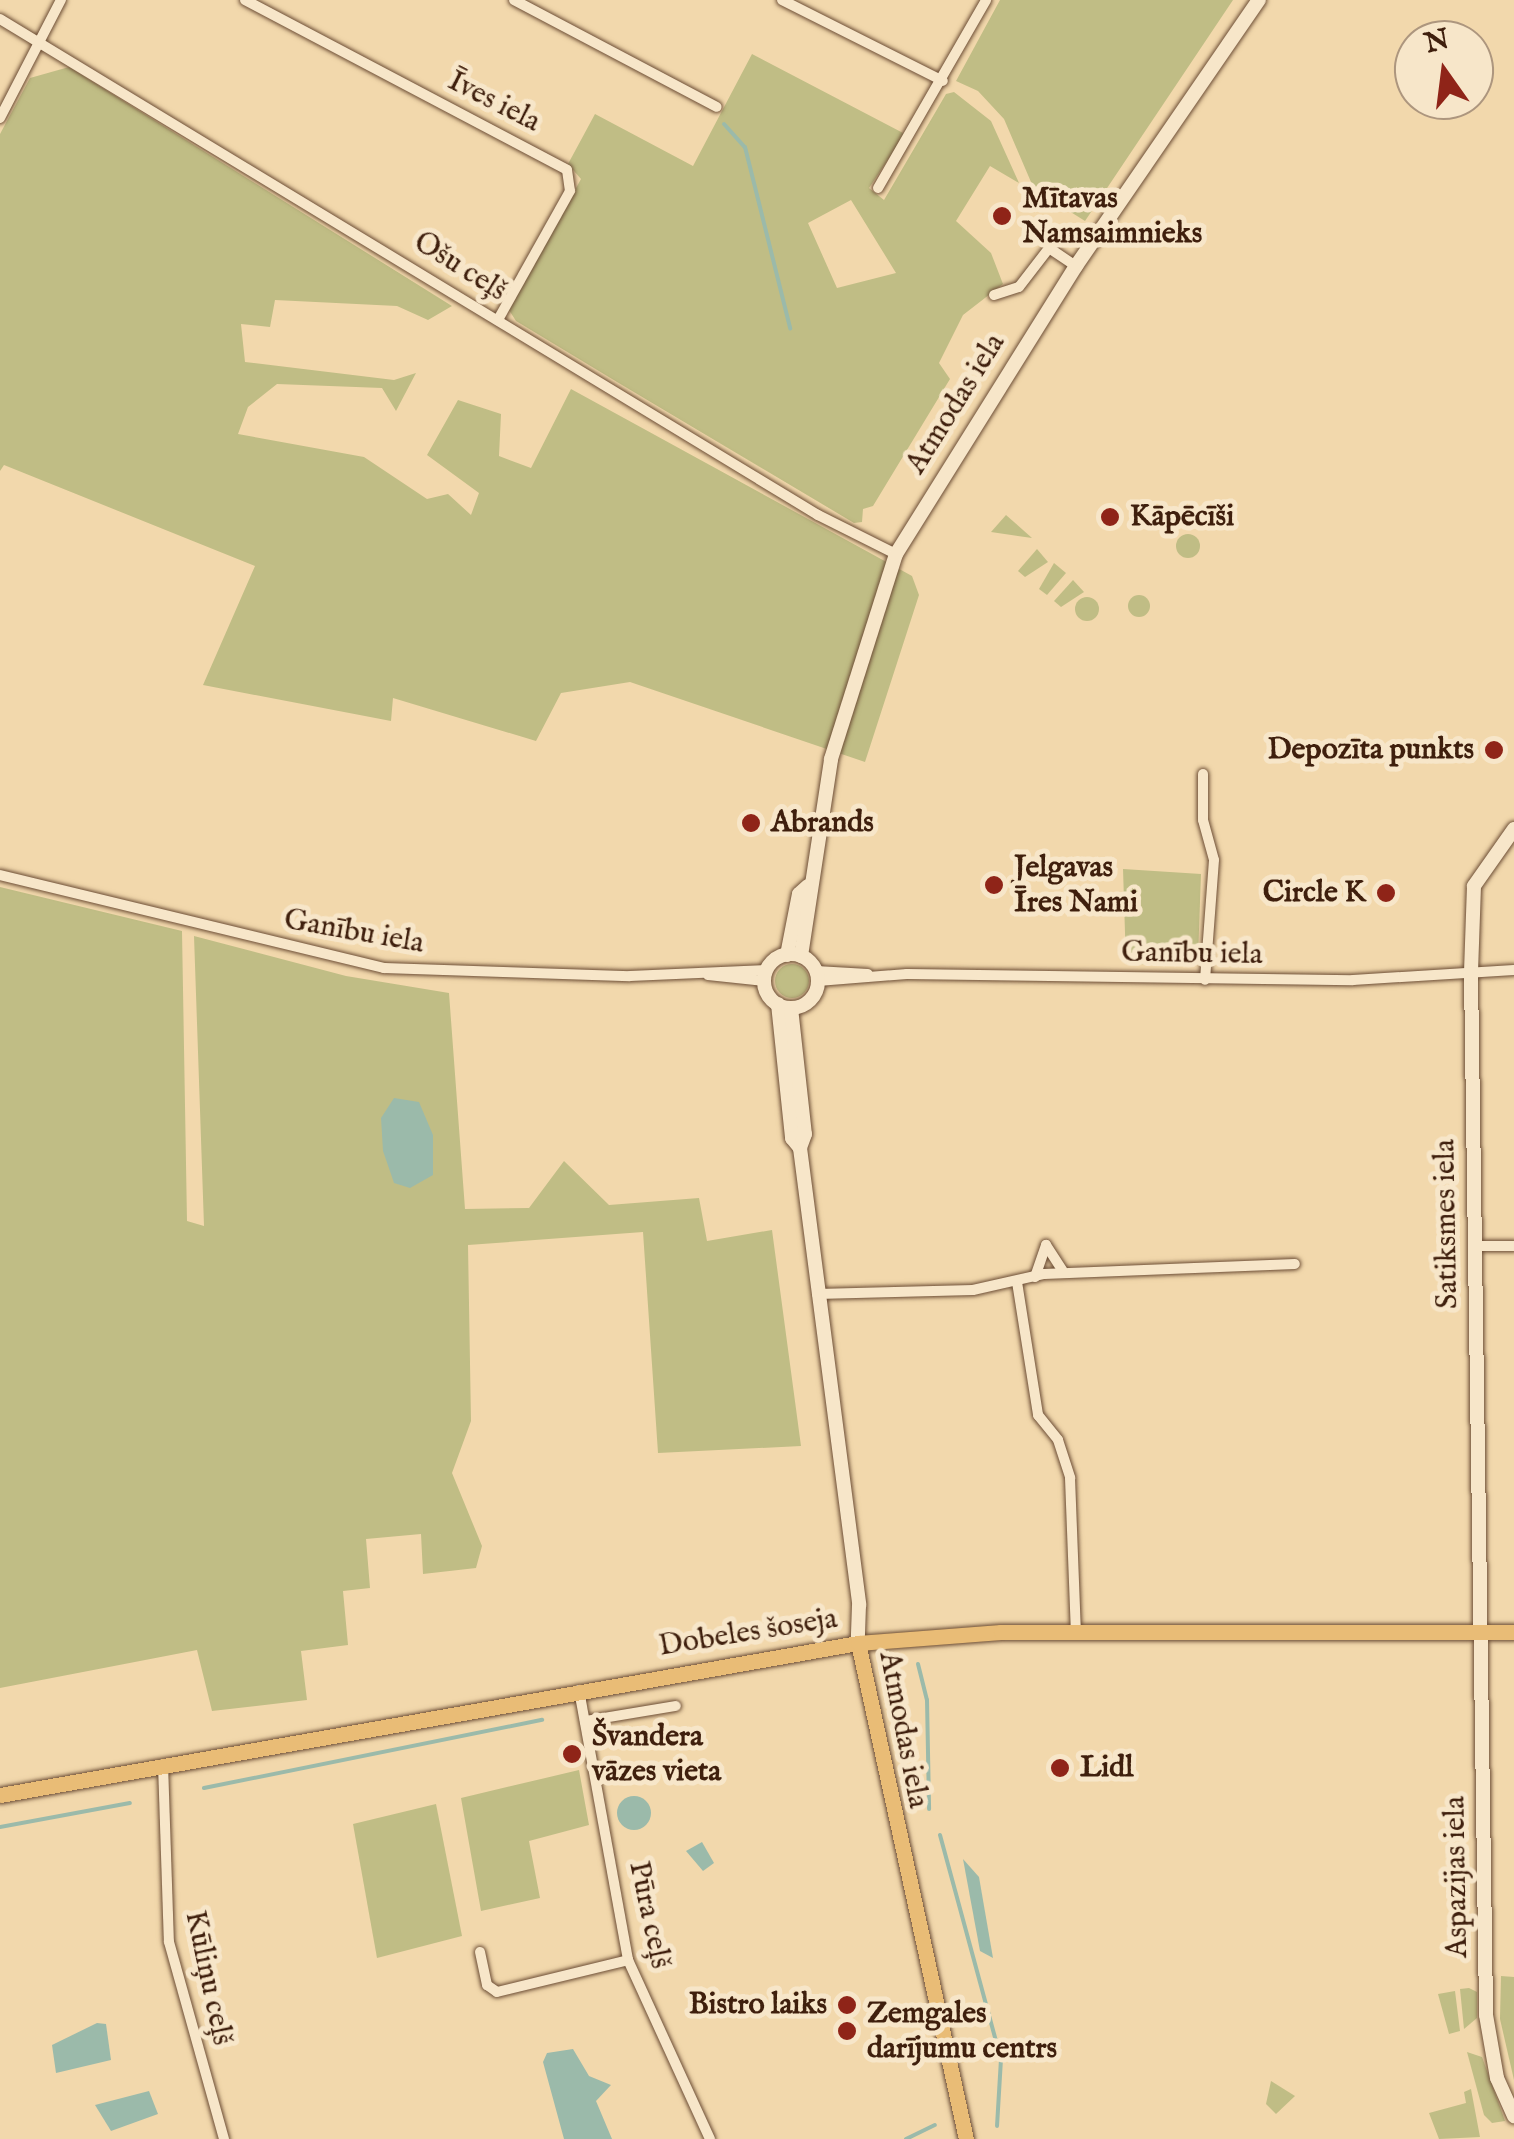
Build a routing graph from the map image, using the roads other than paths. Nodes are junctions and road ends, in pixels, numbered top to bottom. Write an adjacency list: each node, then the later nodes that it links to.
1 (61, 0): 8 (street)
2 (245, 0): 15 (street, Īves iela)
3 (514, 0): 10 (street)
4 (782, 0): 9 (street)
5 (986, 0): 9 (street)
6 (1259, 0): 13 (main road, Atmodas iela)
7 (0, 19): 8 (street, Ošu ceļš)
8 (41, 39): 11 (street); 15 (street, Ošu ceļš)
9 (943, 81): 12 (street)
10 (717, 107)
11 (0, 118)
12 (878, 188)
13 (1076, 266): 14 (street); 16 (main road, Atmodas iela)
14 (994, 295)
15 (498, 320): 16 (street, Ošu ceļš)
16 (896, 554): 20 (main road, Atmodas iela)
17 (1203, 774): 25 (street)
18 (1514, 829): 22 (main road, Satiksmes iela)
19 (0, 875): 23 (street, Ganību iela)
20 (794, 955): 23 (main road); 24 (main road)
21 (1514, 970): 22 (street, Ganību iela)
22 (1472, 974): 25 (street, Ganību iela); 27 (main road, Satiksmes iela)
23 (766, 975): 26 (main road)
24 (817, 976): 25 (street, Ganību iela); 26 (main road)
25 (1204, 980)
26 (785, 1006): 33 (main road, Atmodas iela)
27 (1475, 1246): 28 (street); 35 (main road, Satiksmes iela)
28 (1514, 1246)
29 (1296, 1264): 30 (street)
30 (1064, 1273): 31 (street); 31 (street)
31 (1035, 1277): 32 (street)
32 (1017, 1282): 33 (street); 34 (street)
33 (817, 1294): 37 (main road, Atmodas iela)
34 (1076, 1632): 35 (main road, Dobeles šoseja); 37 (main road, Dobeles šoseja)
35 (1480, 1632): 36 (main road, Dobeles šoseja); 45 (main road, Aspazijas iela)
36 (1514, 1632)
37 (858, 1643): 38 (main road, Dobeles šoseja); 48 (main road, Atmodas iela)
38 (579, 1689): 40 (street, Pūra ceļš); 41 (main road, Dobeles šoseja)
39 (676, 1706): 40 (street)
40 (585, 1720): 44 (street, Pūra ceļš)
41 (163, 1764): 42 (main road, Dobeles šoseja); 46 (street, Kūliņu ceļš)
42 (0, 1794)
43 (480, 1952): 44 (street)
44 (628, 1960): 47 (street, Pūra ceļš)
45 (1514, 2116)
46 (224, 2139)
47 (710, 2139)
48 (966, 2139)

